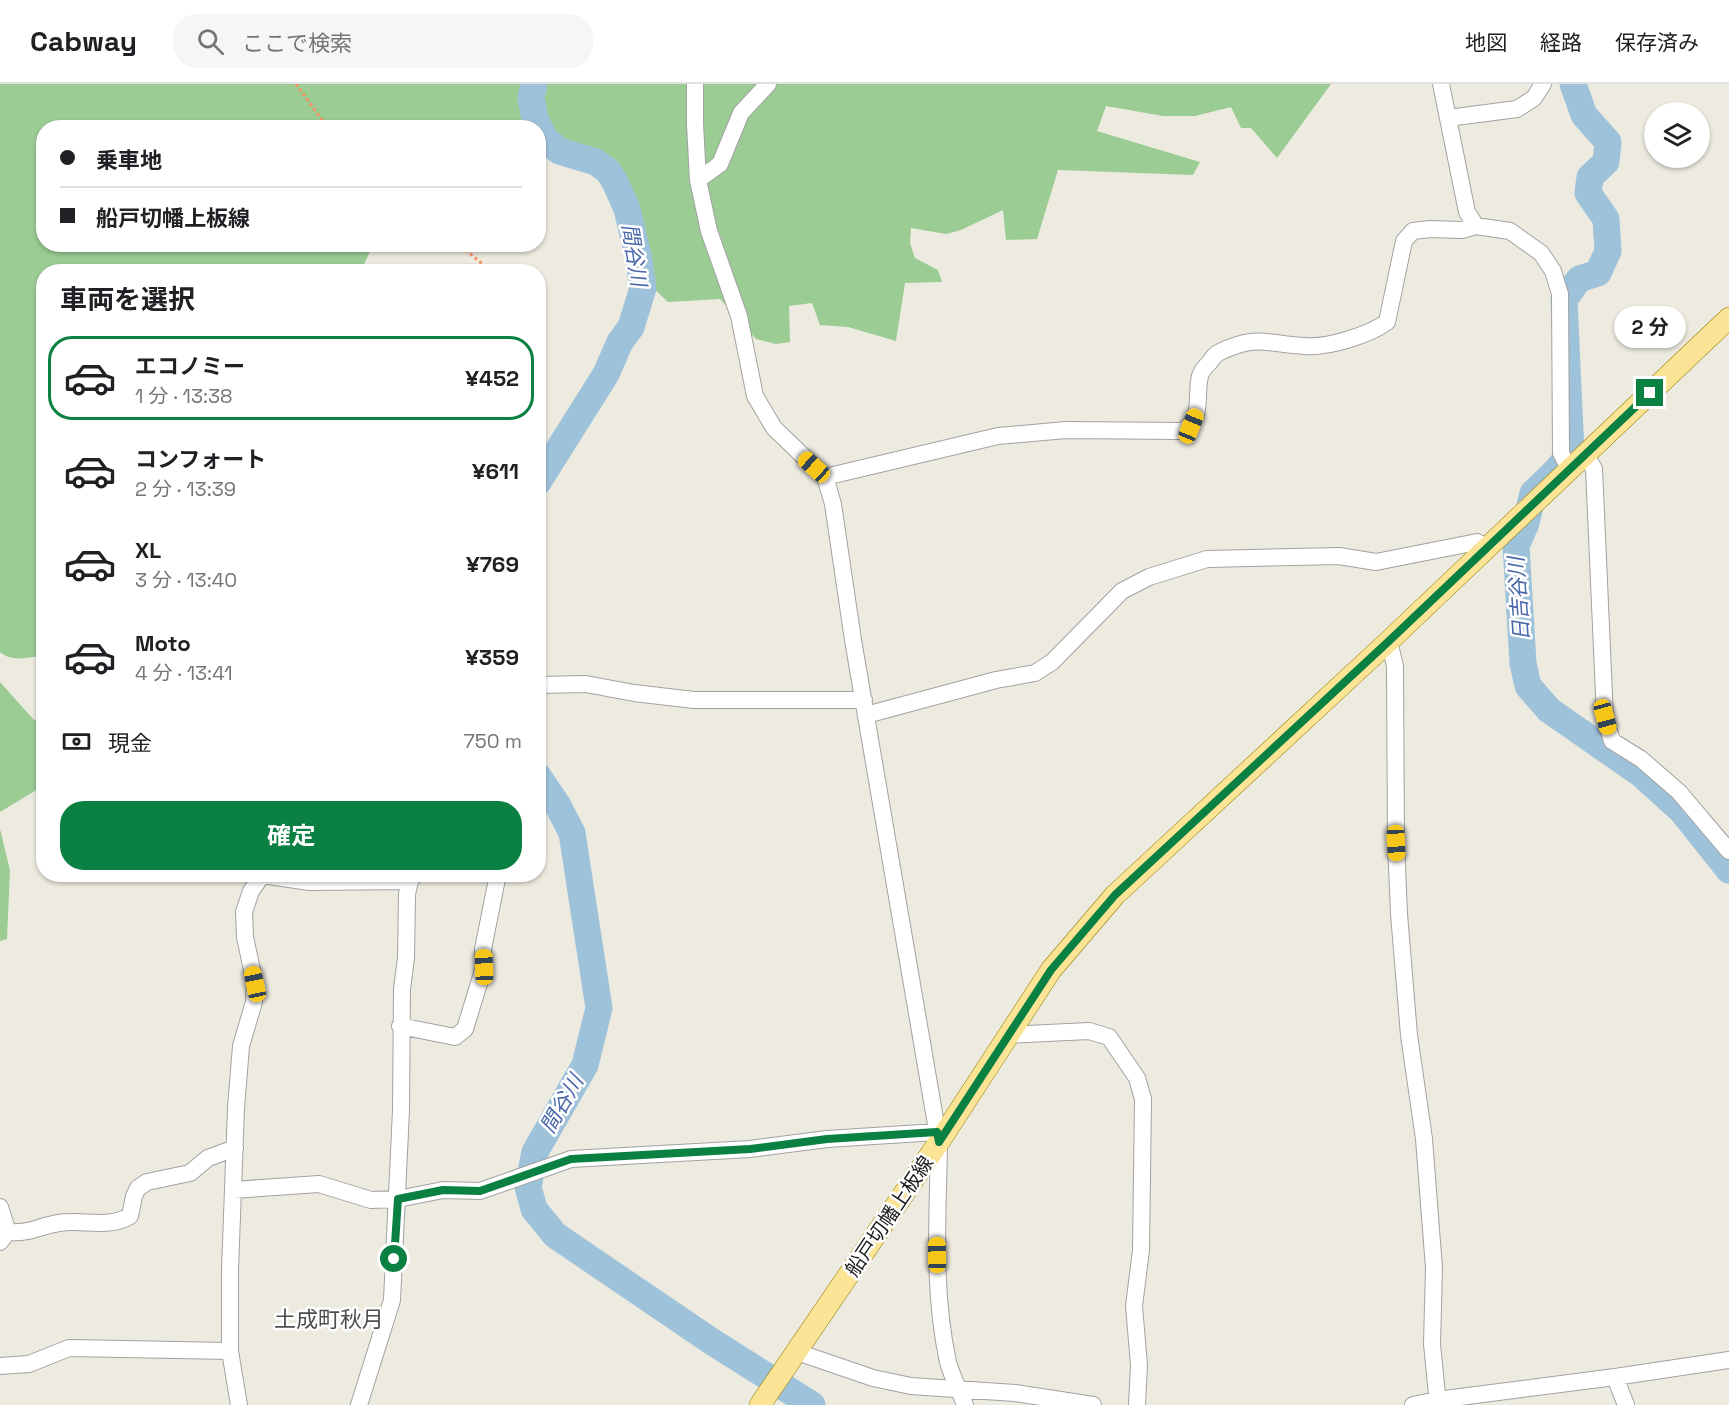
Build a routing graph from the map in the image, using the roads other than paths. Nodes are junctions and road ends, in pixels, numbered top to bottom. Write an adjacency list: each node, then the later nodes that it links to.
1 (695, 84): 6 (street)
2 (768, 84): 6 (street)
3 (1441, 84): 5 (street)
4 (1543, 84): 5 (street)
5 (1448, 118): 7 (street)
6 (698, 180): 11 (street)
7 (1476, 225): 10 (street); 11 (street)
8 (1729, 318): 9 (main road, 船戸切幡上板線)
9 (1585, 453): 10 (main road, 船戸切幡上板線); 16 (street)
10 (1566, 464): 12 (main road, 船戸切幡上板線)
11 (825, 477): 15 (street)
12 (1487, 547): 13 (main road, 船戸切幡上板線); 15 (street)
13 (1389, 641): 21 (main road, 船戸切幡上板線); 34 (street)
14 (546, 685): 15 (street)
15 (865, 708): 22 (street)
16 (1729, 851)
17 (258, 882): 23 (street)
18 (411, 882): 20 (street)
19 (496, 882): 20 (street)
20 (400, 1026): 25 (street)
21 (1007, 1035): 22 (main road, 船戸切幡上板線); 39 (street)
22 (938, 1137): 25 (street); 29 (main road, 船戸切幡上板線); 33 (street)
23 (235, 1148): 24 (street); 27 (street)
24 (233, 1190): 25 (street); 28 (street)
25 (398, 1199): 36 (street)
26 (0, 1207): 27 (street)
27 (4, 1237)
28 (230, 1351): 31 (street); 35 (street)
29 (797, 1352): 33 (street); 37 (main road, 船戸切幡上板線)
30 (1729, 1359): 32 (street)
31 (0, 1366)
32 (1615, 1377): 34 (street); 41 (street)
33 (962, 1398): 38 (street)
34 (1437, 1403): 40 (street)
35 (239, 1405)
36 (359, 1405)
37 (760, 1405)
38 (1093, 1405)
39 (1137, 1405)
40 (1413, 1405)
41 (1626, 1405)

